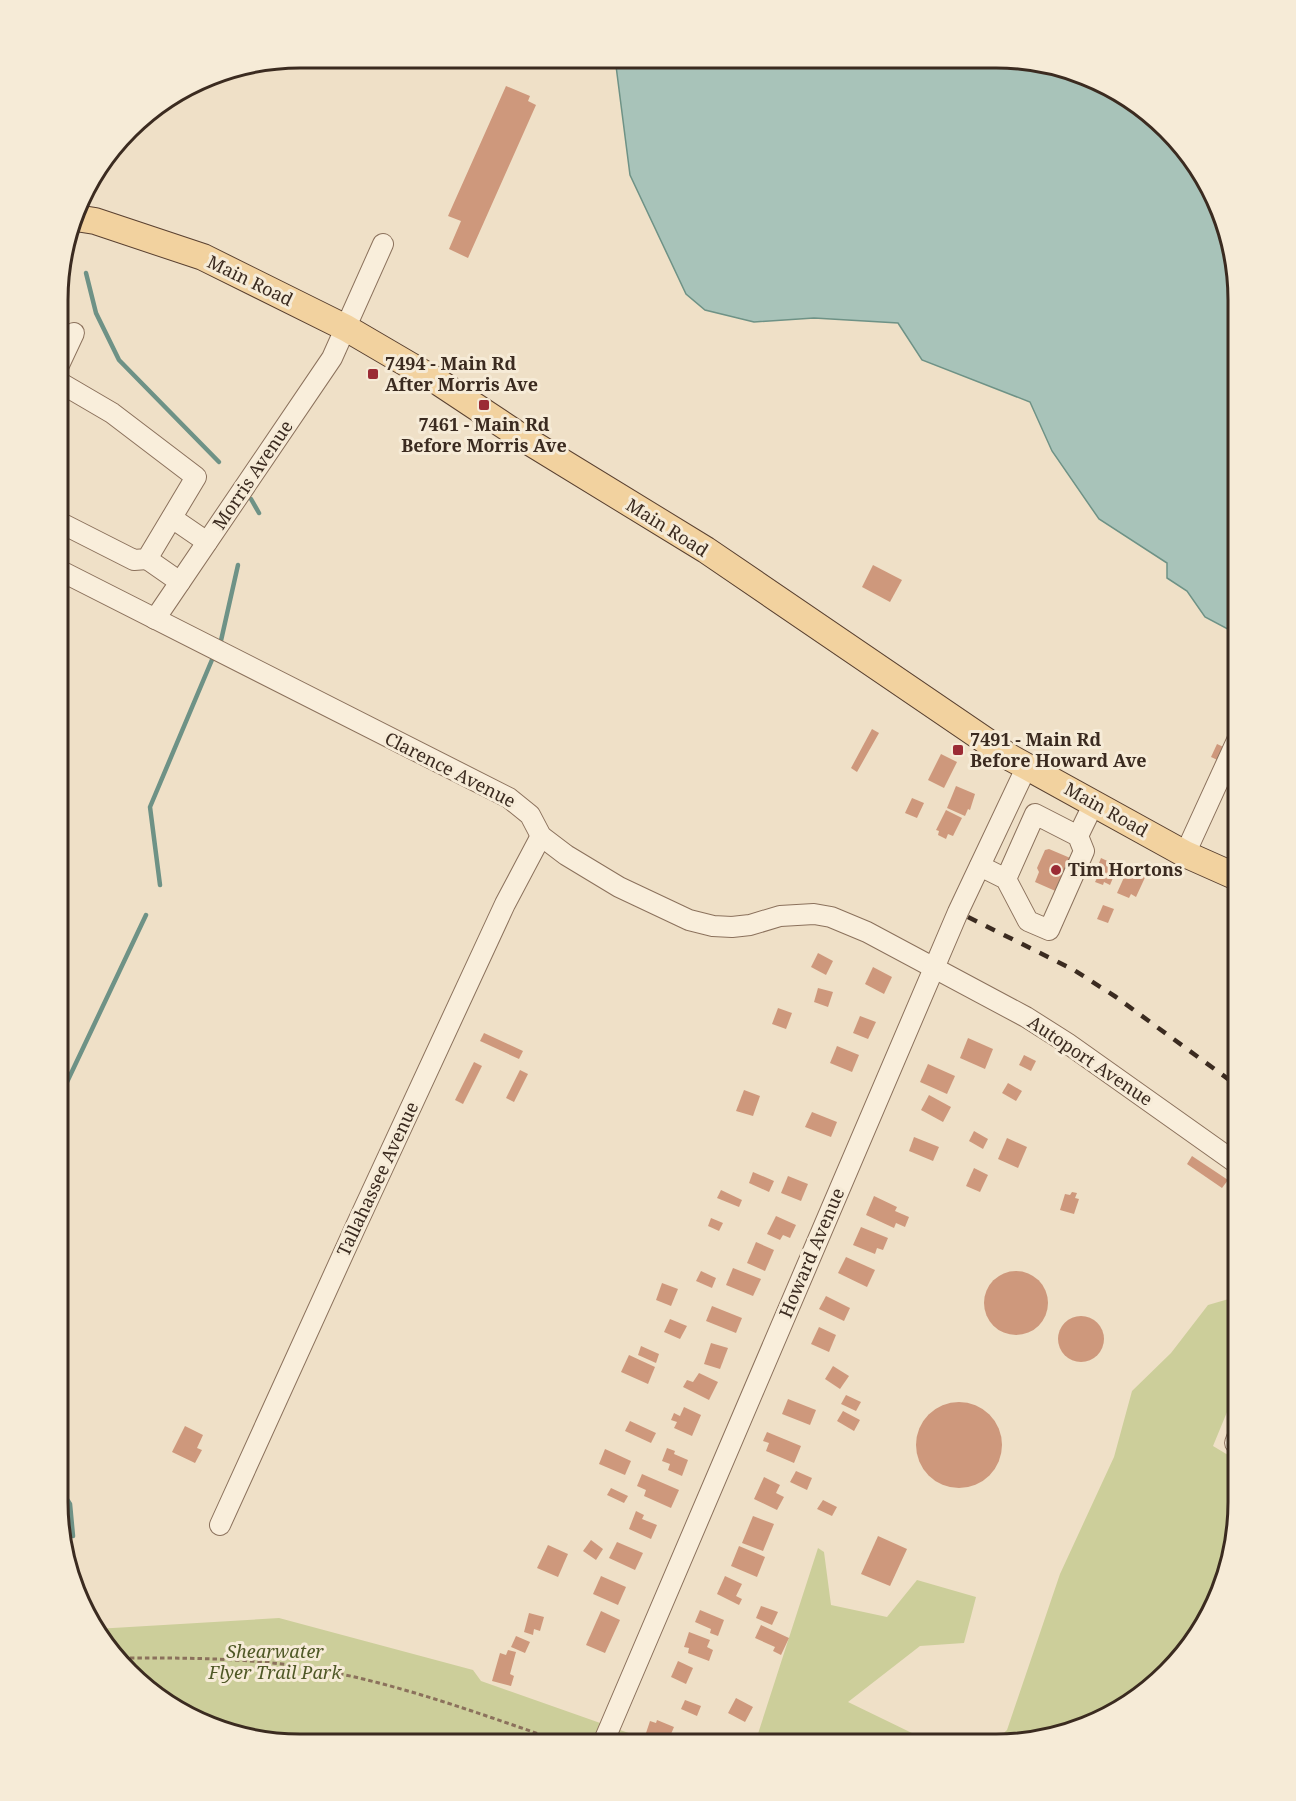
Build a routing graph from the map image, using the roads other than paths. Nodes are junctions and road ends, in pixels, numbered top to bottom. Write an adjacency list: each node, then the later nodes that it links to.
1 (82, 219): 3 (main road, Main Road)
2 (383, 244): 3 (street, Morris Avenue)
3 (346, 328): 9 (street, Morris Avenue); 15 (main road, Main Road)
4 (74, 333): 5 (street)
5 (68, 346)
6 (68, 387): 7 (street)
7 (172, 518): 9 (street); 10 (street)
8 (68, 527): 10 (street)
9 (207, 542): 12 (street, Morris Avenue)
10 (147, 559): 12 (street)
11 (68, 575): 13 (street, Clarence Avenue)
12 (180, 582): 13 (street, Morris Avenue)
13 (155, 619): 17 (street, Clarence Avenue)
14 (1228, 760): 19 (street)
15 (1027, 766): 16 (main road, Main Road); 20 (street, Howard Avenue)
16 (1094, 803): 18 (street); 19 (main road, Main Road)
17 (541, 836): 23 (street, Clarence Avenue); 25 (street, Tallahassee Avenue)
18 (1078, 836): 22 (street); 22 (street)
19 (1185, 854): 21 (main road, Main Road)
20 (980, 866): 22 (street); 23 (street, Howard Avenue)
21 (1228, 873)
22 (1006, 879)
23 (935, 967): 24 (street, Autoport Avenue); 26 (street, Howard Avenue)
24 (1228, 1157)
25 (220, 1525)
26 (607, 1734)

